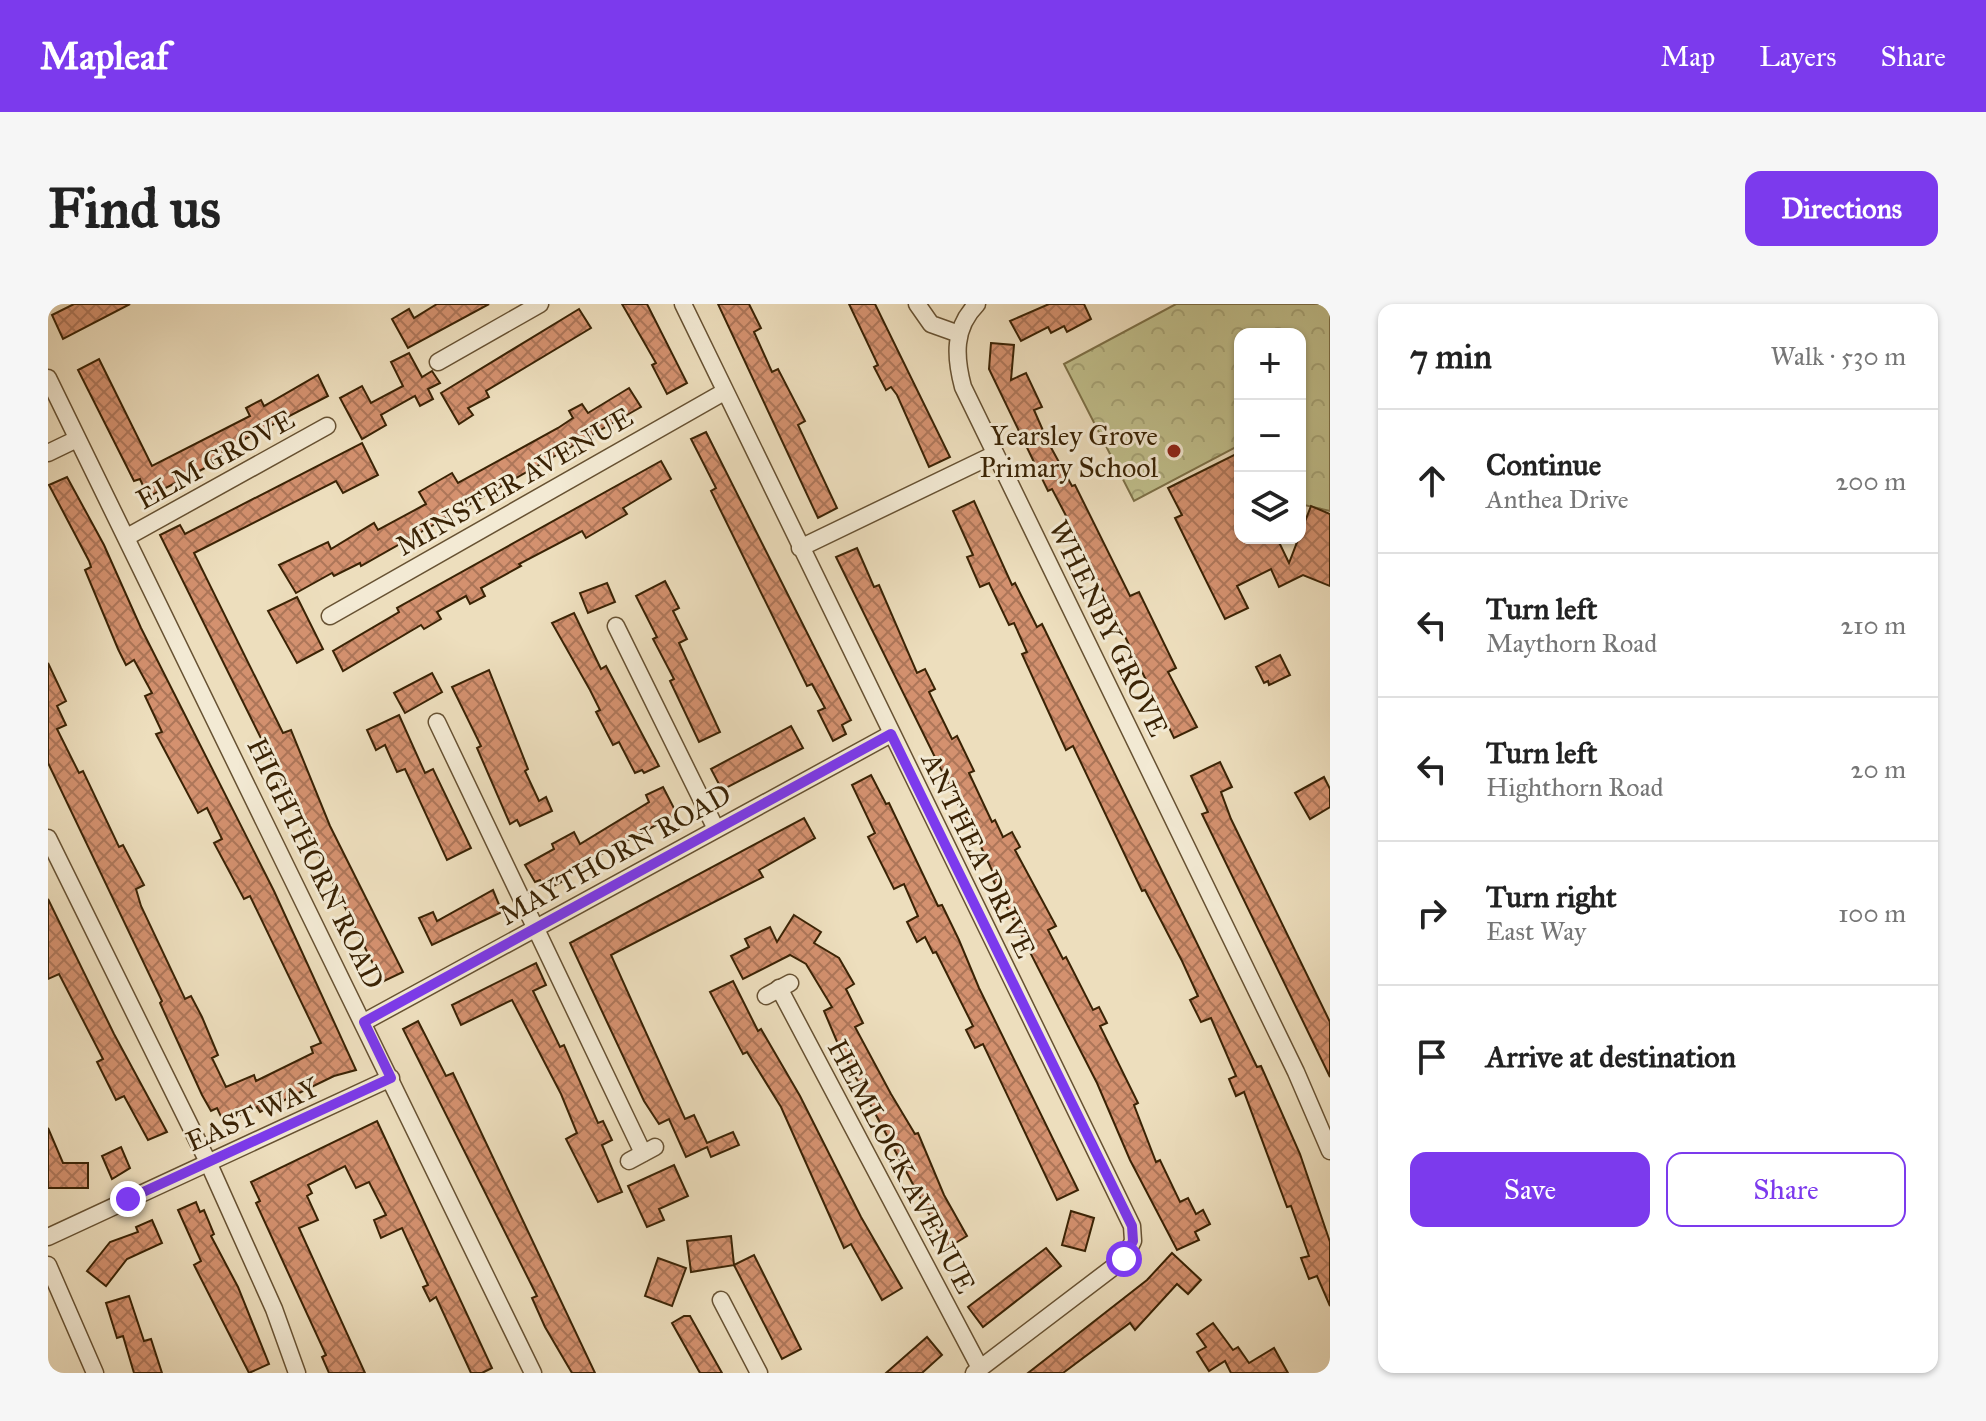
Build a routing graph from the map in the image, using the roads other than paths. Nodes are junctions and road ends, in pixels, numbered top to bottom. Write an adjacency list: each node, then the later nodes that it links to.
1 (540, 304): 6 (street)
2 (683, 304): 8 (street, ANTHEA DRIVE)
3 (917, 304): 5 (street)
4 (977, 304): 5 (street)
5 (959, 334): 12 (street, WHENBY GROVE)
6 (438, 363)
7 (48, 378): 10 (street, HIGHTHORN ROAD)
8 (724, 392): 14 (street, ANTHEA DRIVE); 15 (street, MINSTER AVENUE)
9 (328, 427): 13 (street, ELM GROVE)
10 (77, 439): 11 (street); 13 (street, HIGHTHORN ROAD)
11 (48, 453)
12 (995, 454): 14 (street); 25 (street, WHENBY GROVE)
13 (127, 537): 23 (street, HIGHTHORN ROAD)
14 (800, 548): 18 (street, ANTHEA DRIVE)
15 (330, 616)
16 (616, 626): 19 (street)
17 (437, 722): 21 (street)
18 (891, 734): 19 (street, MAYTHORN ROAD); 31 (street, ANTHEA DRIVE)
19 (716, 829): 21 (street, MAYTHORN ROAD)
20 (48, 838): 27 (street)
21 (536, 926): 23 (street, MAYTHORN ROAD); 26 (street)
22 (778, 989): 31 (street, HEMLOCK AVENUE)
23 (364, 1022): 24 (street, HIGHTHORN ROAD)
24 (391, 1078): 27 (street, EAST WAY); 34 (street, HIGHTHORN ROAD)
25 (1330, 1151)
26 (642, 1154)
27 (208, 1162): 28 (street, EAST WAY); 33 (street)
28 (48, 1237)
29 (48, 1265): 32 (street)
30 (721, 1300): 35 (street)
31 (977, 1371)
32 (95, 1373)
33 (297, 1373)
34 (533, 1373)
35 (759, 1373)

